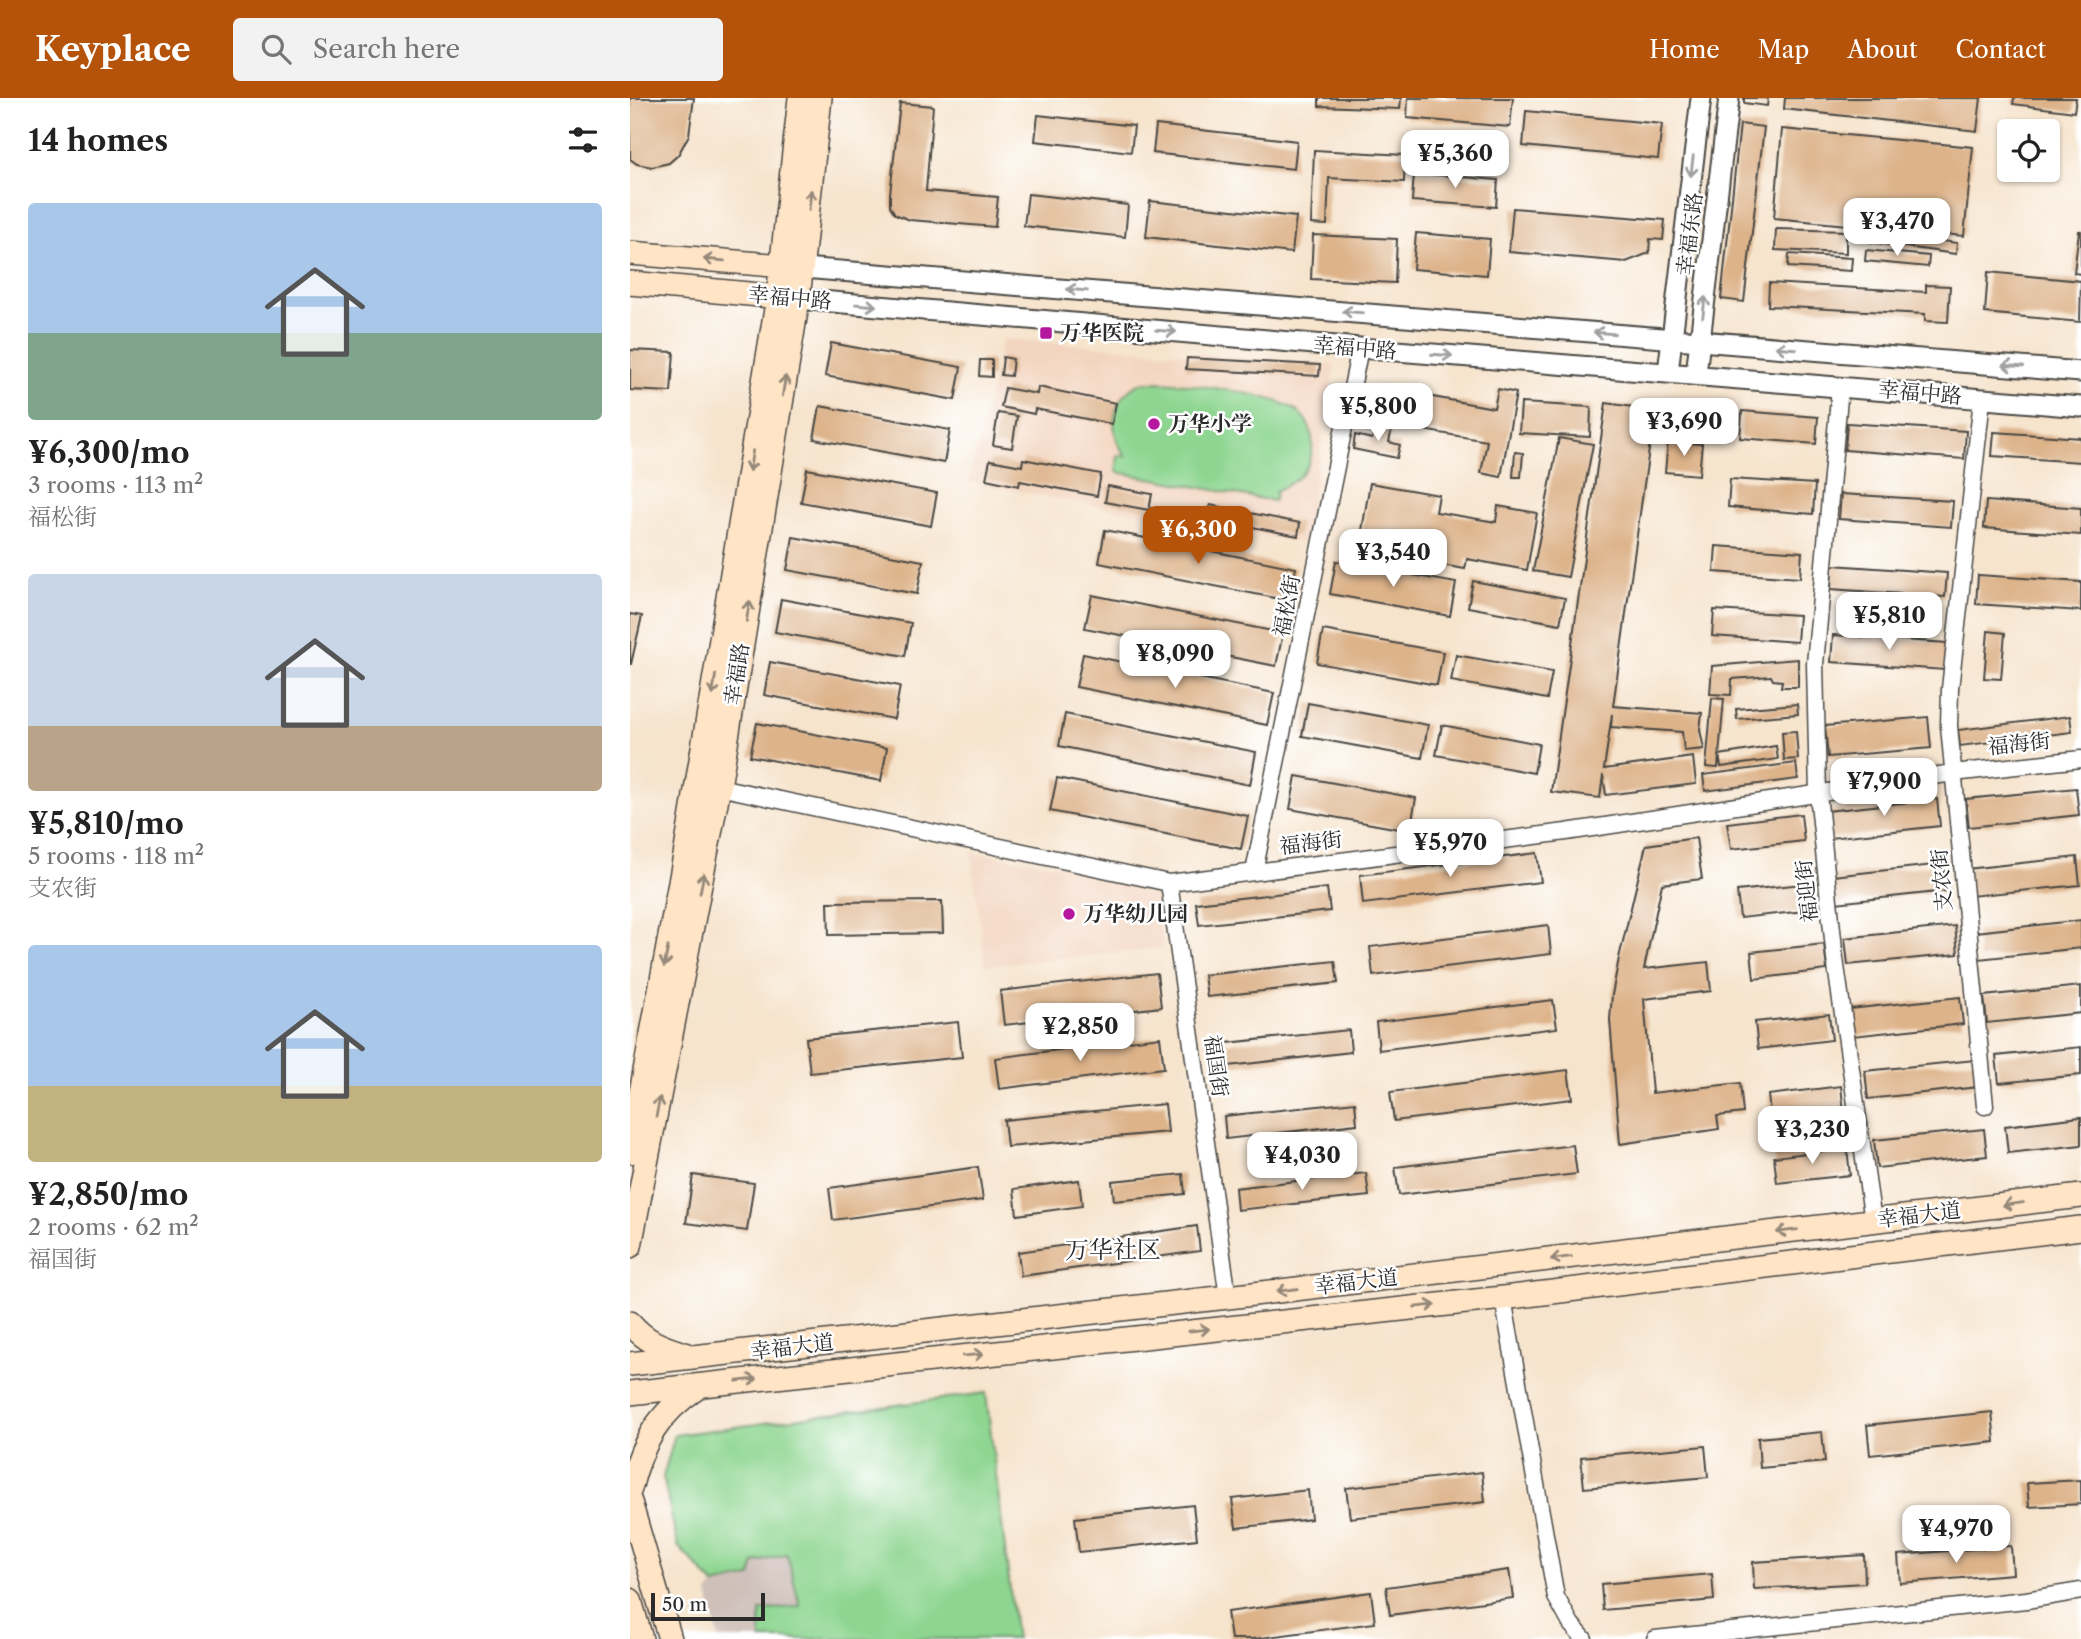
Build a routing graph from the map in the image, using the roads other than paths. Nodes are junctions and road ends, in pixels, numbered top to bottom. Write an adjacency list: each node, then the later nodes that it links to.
1 (800, 98): 6 (main road, 幸福路)
2 (820, 98): 6 (main road, 幸福路, one-way to 2)
3 (1700, 98): 9 (street, 幸福东路, one-way to 9)
4 (1729, 98): 10 (street, 幸福东路, one-way to 4)
5 (630, 253): 6 (main road, 幸福中路, one-way to 5)
6 (792, 267): 8 (main road, 幸福路); 9 (street, 幸福中路, one-way to 6)
7 (630, 284): 8 (main road, 幸福中路)
8 (788, 298): 11 (street, 幸福中路, one-way to 11); 20 (main road, 幸福路, one-way to 8); 25 (main road, 幸福路, one-way to 25)
9 (1672, 339): 10 (street, 幸福中路); 12 (street, 幸福东路)
10 (1700, 341): 13 (street, 幸福中路, one-way to 10); 14 (street, 幸福东路)
11 (1360, 348): 12 (street, 幸福中路, one-way to 12); 22 (street, 福松街)
12 (1668, 372): 14 (street, 幸福中路)
13 (2081, 372)
14 (1696, 374): 15 (street, 幸福中路)
15 (1840, 387): 16 (street, 幸福中路); 21 (street, 福迎街)
16 (1982, 399): 17 (street, 幸福中路); 19 (street, 支农街)
17 (2081, 407)
18 (2081, 759): 19 (street, 福海街)
19 (1953, 773): 21 (street, 福海街); 24 (street, 支农街)
20 (719, 787): 23 (street, 福海街); 29 (main road, 幸福路, one-way to 20)
21 (1818, 793): 22 (street, 福海街); 27 (street, 福迎街)
22 (1255, 872): 23 (street, 福海街)
23 (1168, 883): 30 (street, 福国街)
24 (1985, 1106)
25 (630, 1152)
26 (2081, 1196): 27 (main road, 幸福大道, one-way to 27)
27 (1873, 1221): 30 (main road, 幸福大道, one-way to 30)
28 (2081, 1228): 31 (main road, 幸福大道)
29 (630, 1246)
30 (1228, 1297): 33 (main road, 幸福大道)
31 (1503, 1298): 35 (main road, 幸福大道, one-way to 31); 43 (street)
32 (630, 1323): 33 (main road)
33 (697, 1358): 34 (main road, 幸福大道)
34 (630, 1364)
35 (701, 1385): 36 (main road, 幸福大道); 37 (main road)
36 (630, 1393)
37 (630, 1489)
38 (630, 1502): 42 (main road)
39 (2081, 1591): 44 (street)
40 (630, 1600): 41 (main road)
41 (641, 1639)
42 (670, 1639)
43 (1584, 1639)
44 (1655, 1639)

